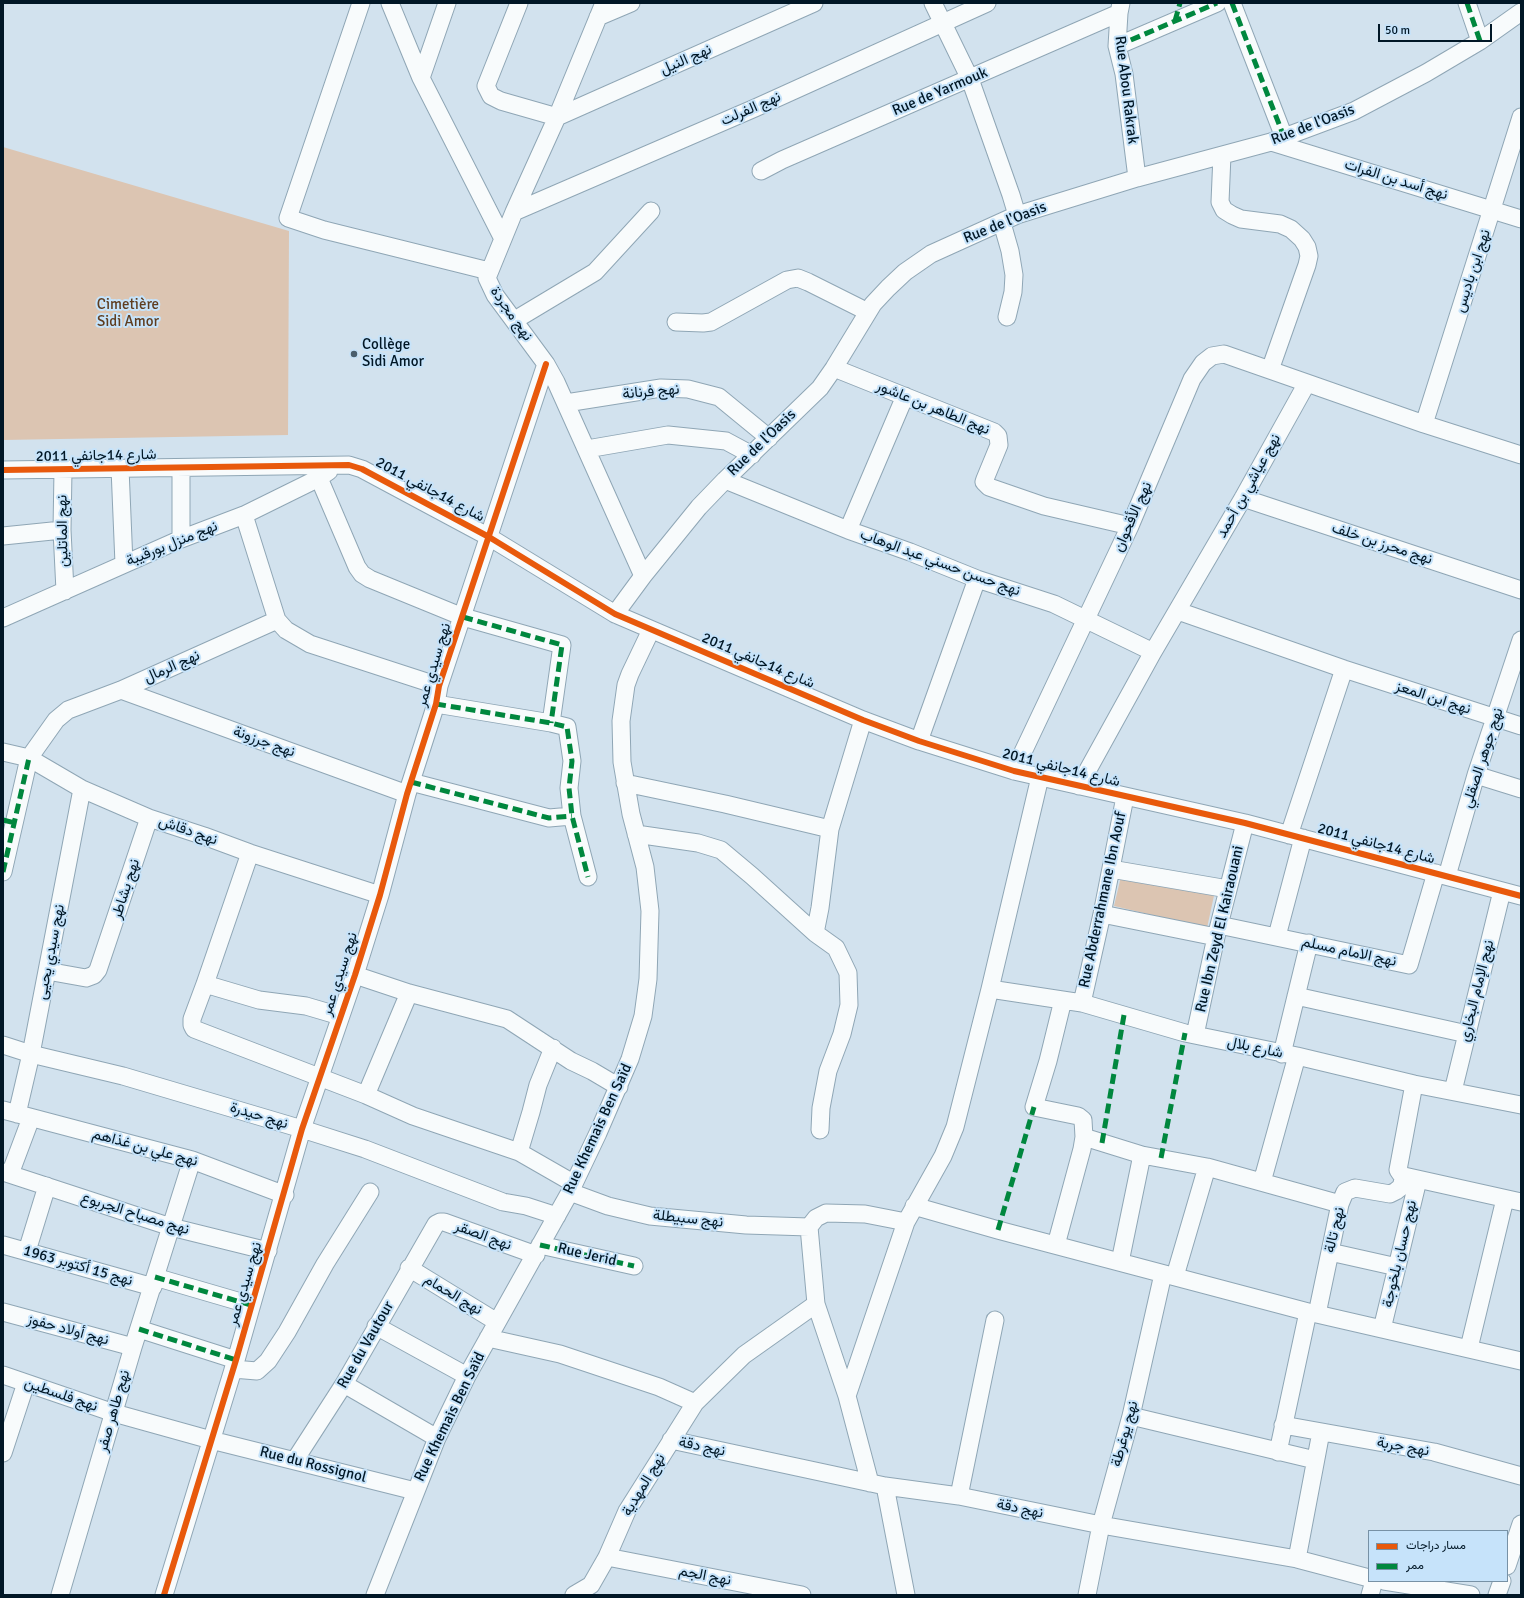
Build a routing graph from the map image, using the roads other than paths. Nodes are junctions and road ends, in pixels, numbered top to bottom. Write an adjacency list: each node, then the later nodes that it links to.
1 (361, 3): 34 (street)
2 (390, 3): 20 (street)
3 (447, 3): 20 (street)
4 (519, 3): 22 (street)
5 (631, 3): 14 (street)
6 (814, 3): 22 (street, نهج النيل)
7 (933, 3): 17 (street)
8 (987, 3): 17 (street, نهج الفرلت)
9 (1180, 3): 16 (street)
10 (1217, 3): 16 (street)
11 (1232, 3): 24 (street)
12 (1467, 3): 18 (street)
13 (1120, 8): 19 (street, Rue Abou Rakrak); 21 (street, Rue de Yarmouk)
14 (601, 10): 22 (street, نهج مجردة)
15 (1521, 12): 18 (street, Rue de l'Oasis)
16 (1175, 21): 19 (street)
17 (942, 23): 21 (street); 30 (street, نهج الفرلت)
18 (1480, 41): 24 (street, Rue de l'Oasis)
19 (1117, 46): 27 (street, Rue Abou Rakrak)
20 (421, 78): 33 (street)
21 (970, 79): 26 (street, Rue de Yarmouk); 32 (street)
22 (557, 117): 30 (street, نهج مجردة)
23 (1521, 117): 28 (street, نهج ابن باديس)
24 (1278, 139): 25 (street, Rue de l'Oasis); 28 (street, نهج أسد بن الفرات)
25 (1222, 155): 27 (street, Rue de l'Oasis); 41 (street)
26 (762, 171)
27 (1137, 178): 32 (street, Rue de l'Oasis)
28 (1493, 209): 31 (street, نهج أسد بن الفرات); 45 (street, نهج ابن باديس)
29 (651, 211): 37 (street)
30 (514, 212): 33 (street, نهج مجردة)
31 (1521, 218)
32 (1009, 219): 35 (street, Rue de l'Oasis); 36 (street)
33 (503, 239): 34 (street, نهج مجردة)
34 (489, 271): 37 (street, نهج مجردة)
35 (868, 312): 38 (street); 40 (street, Rue de l'Oasis)
36 (1007, 317)
37 (515, 320): 39 (street, نهج مجردة)
38 (676, 322)
39 (546, 364): 44 (street, نهج مجردة); 63 (street, نهج سيدي عمر)
40 (834, 368): 43 (street, نهج الطاهر بن عاشور); 46 (street, Rue de l'Oasis)
41 (1270, 370): 42 (street, نهج الأقحوان); 59 (street, نهج الأقحوان)
42 (1307, 383): 45 (street); 57 (street, نهج عياشي بن أحمد)
43 (905, 396): 59 (street, نهج الطاهر بن عاشور); 61 (street)
44 (566, 403): 46 (street, نهج فرنانة); 47 (street, نهج مجردة)
45 (1424, 424): 49 (street)
46 (769, 438): 48 (street, Rue de l'Oasis)
47 (587, 449): 48 (street); 66 (street, نهج مجردة)
48 (752, 455): 56 (street, Rue de l'Oasis)
49 (1521, 455)
50 (339, 465): 52 (street, شارع 14جانفي 2011); 55 (street, نهج منزل بورقيبة); 63 (street, شارع 14جانفي 2011)
51 (120, 468): 52 (street, شارع 14جانفي 2011); 54 (street, شارع 14جانفي 2011); 65 (street)
52 (181, 468): 64 (street)
53 (3, 470): 54 (street, شارع 14جانفي 2011)
54 (63, 470): 60 (street, نهج الماتلين)
55 (319, 478): 58 (street, نهج منزل بورقيبة); 72 (street)
56 (725, 480): 61 (street, نهج حسن حسني عبد الوهاب); 66 (street, Rue de l'Oasis)
57 (1243, 498): 68 (street, نهج محرز بن خلف); 70 (street, نهج عياشي بن أحمد)
58 (244, 515): 64 (street, نهج منزل بورقيبة); 74 (street)
59 (1130, 526): 75 (street, نهج الأقحوان)
60 (62, 530): 62 (street); 69 (street, نهج الماتلين)
61 (848, 530): 67 (street, نهج حسن حسني عبد الوهاب)
62 (3, 536)
63 (489, 536): 71 (street, شارع 14جانفي 2011); 72 (street, نهج سيدي عمر)
64 (181, 539): 65 (street, نهج منزل بورقيبة)
65 (124, 564): 69 (street, نهج منزل بورقيبة)
66 (643, 576): 71 (street, Rue de l'Oasis)
67 (977, 579): 75 (street, نهج حسن حسني عبد الوهاب); 87 (street)
68 (1521, 590)
69 (65, 591): 73 (street, نهج منزل بورقيبة)
70 (1178, 611): 78 (street, نهج عياشي بن أحمد); 79 (street, نهج ابن المعز)
71 (615, 614): 76 (street, شارع 14جانفي 2011)
72 (463, 617): 80 (street, نهج سيدي عمر); 85 (street)
73 (3, 618)
74 (277, 620): 80 (street); 81 (street, نهج الرمال)
75 (1087, 620): 78 (street, نهج حسن حسني عبد الوهاب); 90 (street, نهج الأقحوان)
76 (651, 630): 84 (street, شارع 14جانفي 2011); 93 (street, Rue Khemais Ben Saïd)
77 (1521, 640): 83 (street, نهج جوهر الصقلي)
78 (1153, 652): 94 (street, نهج عياشي بن أحمد)
79 (1344, 669): 83 (street, نهج ابن المعز); 105 (street)
80 (439, 686): 82 (street, نهج سيدي عمر)
81 (121, 690): 89 (street, نهج الرمال); 95 (street, نهج جرزونة)
82 (436, 704): 85 (street); 95 (street, نهج سيدي عمر)
83 (1495, 718): 86 (street, نهج ابن المعز); 91 (street, نهج جوهر الصقلي)
84 (863, 720): 87 (street, شارع 14جانفي 2011); 103 (street)
85 (551, 723): 99 (street)
86 (1521, 726)
87 (919, 741): 90 (street, شارع 14جانفي 2011)
88 (3, 752): 89 (street, نهج دقاش)
89 (29, 758): 96 (street, نهج دقاش); 101 (street, نهج الرمال)
90 (1014, 771): 92 (street, شارع 14جانفي 2011)
91 (1476, 775): 97 (street); 109 (street, نهج جوهر الصقلي)
92 (1040, 777): 94 (street, شارع 14جانفي 2011); 123 (street)
93 (625, 783): 103 (street); 104 (street, Rue Khemais Ben Saïd)
94 (1080, 786): 98 (street, شارع 14جانفي 2011)
95 (409, 788): 99 (street, نهج جرزونة); 113 (street, نهج سيدي عمر)
96 (82, 789): 100 (street, نهج دقاش); 120 (street, نهج سيدي يحيى)
97 (1521, 789)
98 (1125, 797): 102 (street, شارع 14جانفي 2011); 107 (street, Rue Abderrahmane Ibn Aouf)
99 (572, 816): 110 (street)
100 (149, 818): 106 (street, نهج دقاش); 120 (street, نهج بشاطر)
101 (9, 822): 108 (street, نهج الرمال)
102 (1245, 823): 105 (street, شارع 14جانفي 2011); 111 (street, Rue Ibn Zeyd El Kairaouani)
103 (830, 829): 117 (street)
104 (636, 834): 117 (street); 137 (street, Rue Khemais Ben Saïd)
105 (1296, 837): 109 (street, شارع 14جانفي 2011); 118 (street)
106 (250, 853): 113 (street, نهج دقاش); 122 (street)
107 (1111, 869): 111 (street); 115 (street, Rue Abderrahmane Ibn Aouf)
108 (3, 872)
109 (1442, 874): 112 (street, شارع 14جانفي 2011); 119 (street, نهج الامام مسلم)
110 (588, 877)
111 (1228, 889): 116 (street, Rue Ibn Zeyd El Kairaouani)
112 (1502, 891): 114 (street, شارع 14جانفي 2011); 129 (street, نهج الإمام البخاري)
113 (380, 895): 121 (street, نهج سيدي عمر)
114 (1521, 896)
115 (1102, 914): 116 (street, نهج الامام مسلم); 127 (street, Rue Abderrahmane Ibn Aouf)
116 (1218, 931): 118 (street, نهج الامام مسلم); 130 (street, Rue Ibn Zeyd El Kairaouani)
117 (814, 933): 143 (street)
118 (1277, 936): 119 (street, نهج الامام مسلم)
119 (1309, 943): 125 (street)
120 (47, 971): 133 (street, نهج سيدي يحيى)
121 (355, 975): 124 (street); 128 (street, نهج سيدي عمر)
122 (206, 984): 128 (street); 135 (street, نهج سبيطلة)
123 (990, 989): 126 (street, شارع بلال); 158 (street)
124 (409, 993): 132 (street); 139 (street)
125 (1296, 996): 129 (street); 134 (street)
126 (1063, 1000): 127 (street, شارع بلال); 144 (street)
127 (1082, 1003): 130 (street, شارع بلال)
128 (340, 1016): 135 (street, نهج سيدي عمر)
129 (1467, 1034): 138 (street, نهج الإمام البخاري)
130 (1195, 1035): 134 (street, شارع بلال)
131 (3, 1045): 133 (street, نهج حيدرة)
132 (553, 1048): 137 (street); 145 (street)
133 (31, 1054): 141 (street, نهج سيدي يحيى); 142 (street, نهج حيدرة)
134 (1290, 1055): 136 (street, شارع بلال); 151 (street)
135 (320, 1077): 139 (street, نهج سبيطلة); 142 (street, نهج سيدي عمر)
136 (1414, 1084): 138 (street, شارع بلال); 150 (street)
137 (619, 1088): 153 (street, Rue Khemais Ben Saïd)
138 (1453, 1091): 140 (street, شارع بلال)
139 (366, 1095): 145 (street, نهج سبيطلة)
140 (1521, 1105)
141 (17, 1114): 147 (street, نهج علي بن غذاهم); 149 (street, نهج سيدي يحيى)
142 (302, 1129): 155 (street, نهج سيدي عمر); 159 (street, نهج حيدرة)
143 (820, 1130)
144 (1084, 1137): 146 (street); 165 (street)
145 (519, 1152): 153 (street, نهج سبيطلة)
146 (1142, 1155): 148 (street); 170 (street)
147 (192, 1160): 155 (street, نهج علي بن غذاهم); 161 (street, نهج طاهر صفر)
148 (1207, 1168): 151 (street); 174 (street, نهج يوغرطة)
149 (7, 1173): 152 (street, نهج مصباح الجربوع)
150 (1411, 1178): 156 (street); 157 (street, نهج تالة); 172 (street, نهج حسان بلخوجة)
151 (1262, 1182): 157 (street)
152 (47, 1186): 161 (street, نهج مصباح الجربوع); 167 (street)
153 (571, 1188): 159 (street, Rue Khemais Ben Saïd); 162 (street, نهج سبيطلة)
154 (370, 1192): 189 (street)
155 (285, 1195): 168 (street, نهج سيدي عمر)
156 (1513, 1200): 187 (street)
157 (1340, 1204): 169 (street, نهج تالة)
158 (914, 1206): 160 (street); 165 (street)
159 (556, 1216): 166 (street, Rue Khemais Ben Saïd)
160 (906, 1222): 162 (street); 194 (street)
161 (171, 1227): 168 (street, نهج مصباح الجربوع); 175 (street, نهج طاهر صفر)
162 (809, 1227): 176 (street)
163 (433, 1228): 166 (street, نهج الصقر); 173 (street, Rue du Vautour)
164 (3, 1244): 167 (street, نهج 15 أكتوبر 1963)
165 (1056, 1245): 170 (street)
166 (538, 1250): 171 (street, Rue Jerid); 181 (street, Rue Khemais Ben Saïd)
167 (27, 1251): 175 (street, نهج 15 أكتوبر 1963)
168 (268, 1251): 177 (street, نهج سيدي عمر)
169 (1330, 1252): 172 (street); 179 (street, نهج تالة)
170 (1120, 1262): 174 (street)
171 (634, 1266)
172 (1397, 1267): 184 (street, نهج حسان بلخوجة)
173 (409, 1268): 181 (street, نهج الحمام); 182 (street, Rue du Vautour)
174 (1169, 1275): 179 (street); 197 (street, نهج يوغرطة)
175 (154, 1282): 177 (street, نهج 15 أكتوبر 1963); 183 (street, نهج طاهر صفر)
176 (816, 1304): 194 (street); 195 (street, نهج المهدية)
177 (251, 1305): 189 (street, نهج سيدي عمر)
178 (3, 1312): 186 (street, نهج أولاد حفوز)
179 (1313, 1313): 184 (street); 198 (street, نهج تالة)
180 (995, 1320): 210 (street)
181 (497, 1322): 185 (street, Rue Khemais Ben Saïd)
182 (376, 1326): 191 (street); 193 (street, Rue du Vautour)
183 (139, 1329): 186 (street, نهج طاهر صفر); 189 (street)
184 (1382, 1329): 187 (street)
185 (488, 1338): 191 (street, Rue Khemais Ben Saïd); 195 (street)
186 (133, 1347): 196 (street, نهج طاهر صفر)
187 (1469, 1348): 188 (street)
188 (1521, 1361)
189 (235, 1365): 201 (street, نهج سيدي عمر)
190 (3, 1375): 192 (street, نهج فلسطين)
191 (467, 1376): 200 (street, Rue Khemais Ben Saïd)
192 (26, 1383): 196 (street, نهج فلسطين); 204 (street)
193 (344, 1384): 200 (street); 205 (street, Rue du Vautour)
194 (847, 1396): 208 (street)
195 (695, 1403): 202 (street, نهج المهدية)
196 (114, 1413): 201 (street, نهج فلسطين); 221 (street, نهج طاهر صفر)
197 (1131, 1416): 203 (street); 212 (street, نهج يوغرطة)
198 (1283, 1424): 199 (street, نهج جربة); 203 (street, نهج تالة)
199 (1321, 1432): 206 (street); 207 (street, نهج جربة)
200 (437, 1438): 209 (street, Rue Khemais Ben Saïd)
201 (211, 1440): 205 (street, Rue du Rossignol); 222 (street, نهج سيدي عمر)
202 (671, 1440): 208 (street, نهج دقة); 213 (street, نهج المهدية)
203 (1278, 1452): 206 (street)
204 (3, 1453)
205 (294, 1460): 209 (street, Rue du Rossignol)
206 (1315, 1460): 214 (street)
207 (1521, 1476)
208 (877, 1484): 210 (street, نهج دقة); 226 (street)
209 (415, 1491): 223 (street, Rue Khemais Ben Saïd)
210 (959, 1496): 212 (street, نهج دقة)
211 (1521, 1524): 215 (street)
212 (1101, 1525): 214 (street, نهج دقة); 227 (street, نهج يوغرطة)
213 (607, 1557): 220 (street, نهج المهدية); 225 (street, نهج الجم)
214 (1297, 1559): 216 (street, نهج دقة)
215 (1508, 1563)
216 (1368, 1578)
217 (1374, 1582): 228 (street)
218 (1390, 1582): 229 (street)
219 (1502, 1582): 230 (street)
220 (593, 1590): 224 (street, نهج المهدية)
221 (60, 1595)
222 (164, 1595)
223 (375, 1595)
224 (574, 1595)
225 (802, 1595)
226 (906, 1595)
227 (1087, 1595)
228 (1370, 1595)
229 (1471, 1595)
230 (1497, 1595)

